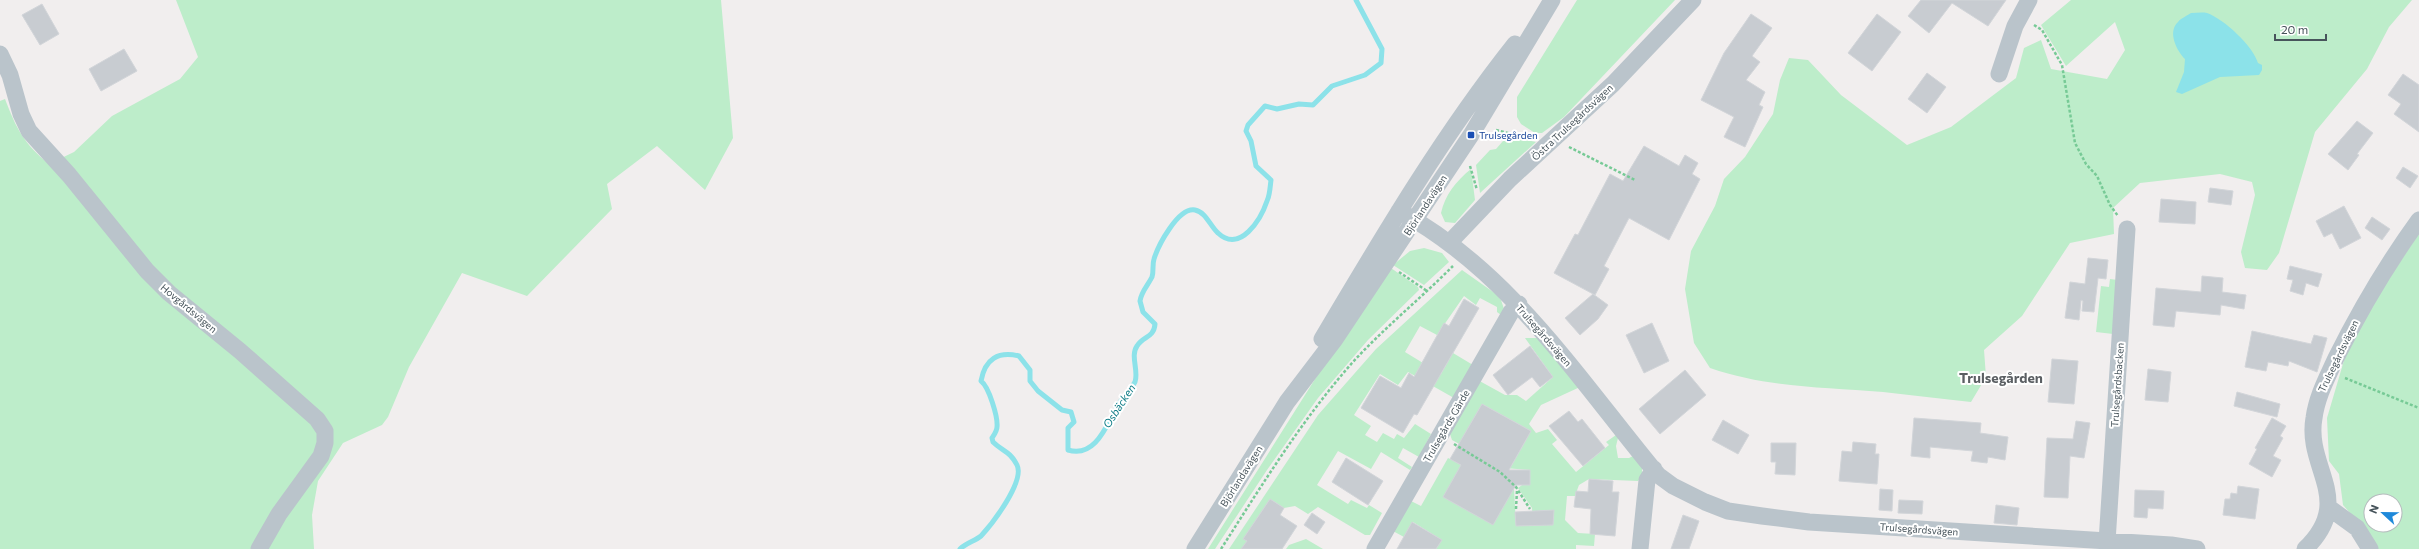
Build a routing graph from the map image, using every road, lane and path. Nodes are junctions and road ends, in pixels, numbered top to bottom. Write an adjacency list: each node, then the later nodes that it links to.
1 (1551, 0): 9 (street, Björlandavägen); 10 (street, Björlandavägen)
2 (1693, 0): 8 (street, Östra Trulsegårdsvägen)
3 (2029, 0): 4 (street)
4 (2015, 26): 6 (street); 12 (path)
5 (0, 54): 26 (street, Hovgårdsvägen)
6 (1999, 74)
7 (1467, 164): 8 (path)
8 (1485, 204): 13 (street, Östra Trulsegårdsvägen)
9 (1399, 211): 10 (street, Trulsegårdsvägen); 17 (street, Björlandavägen)
10 (1415, 220): 13 (street, Trulsegårdsvägen); 17 (street, Björlandavägen)
11 (2419, 220): 16 (street, Trulsegårdsvägen)
12 (2127, 229): 25 (street, Trulsegårdsbacken)
13 (1449, 243): 14 (street, Trulsegårdsvägen)
14 (1464, 255): 15 (street, Trulsegårdsvägen); 28 (path)
15 (1519, 304): 19 (street, Trulsegårds Gärde); 20 (street, Trulsegårdsvägen)
16 (2329, 372): 18 (path); 22 (street, Trulsegårdsvägen)
17 (1287, 402): 27 (street, Björlandavägen)
18 (2419, 408)
19 (1440, 436): 21 (path); 29 (street, Trulsegårds Gärde)
20 (1654, 469): 25 (street, Trulsegårdsvägen); 30 (street)
21 (1517, 490): 23 (path); 24 (path)
22 (2328, 507): 32 (street, Trulsegårdsvägen); 33 (street)
23 (1516, 509)
24 (1530, 509)
25 (2107, 542): 31 (street, Trulsegårdsvägen)
26 (259, 549)
27 (1195, 549)
28 (1221, 549)
29 (1375, 549)
30 (1640, 549)
31 (2197, 549)
32 (2305, 549)
33 (2370, 549)

